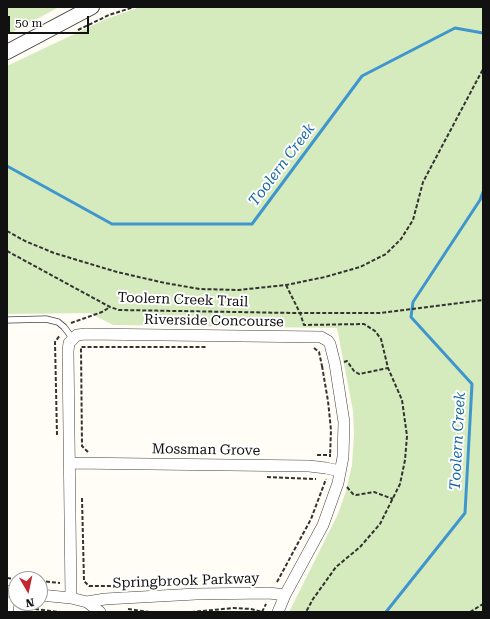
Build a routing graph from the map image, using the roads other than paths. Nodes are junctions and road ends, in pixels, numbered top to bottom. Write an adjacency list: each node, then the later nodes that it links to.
1 (92, 7): 2 (street)
2 (7, 52)
3 (7, 320): 4 (lane)
4 (73, 339): 5 (street); 6 (street, Riverside Concourse)
5 (70, 463): 6 (street, Mossman Grove); 9 (street)
6 (340, 471): 7 (street, Riverside Concourse)
7 (285, 595): 10 (street, Springbrook Parkway); 12 (street, Riverside Concourse)
8 (48, 596): 9 (street, Springbrook Parkway)
9 (71, 598): 10 (street, Springbrook Parkway)
10 (88, 602): 11 (street, Springbrook Parkway)
11 (100, 612)
12 (278, 612)

